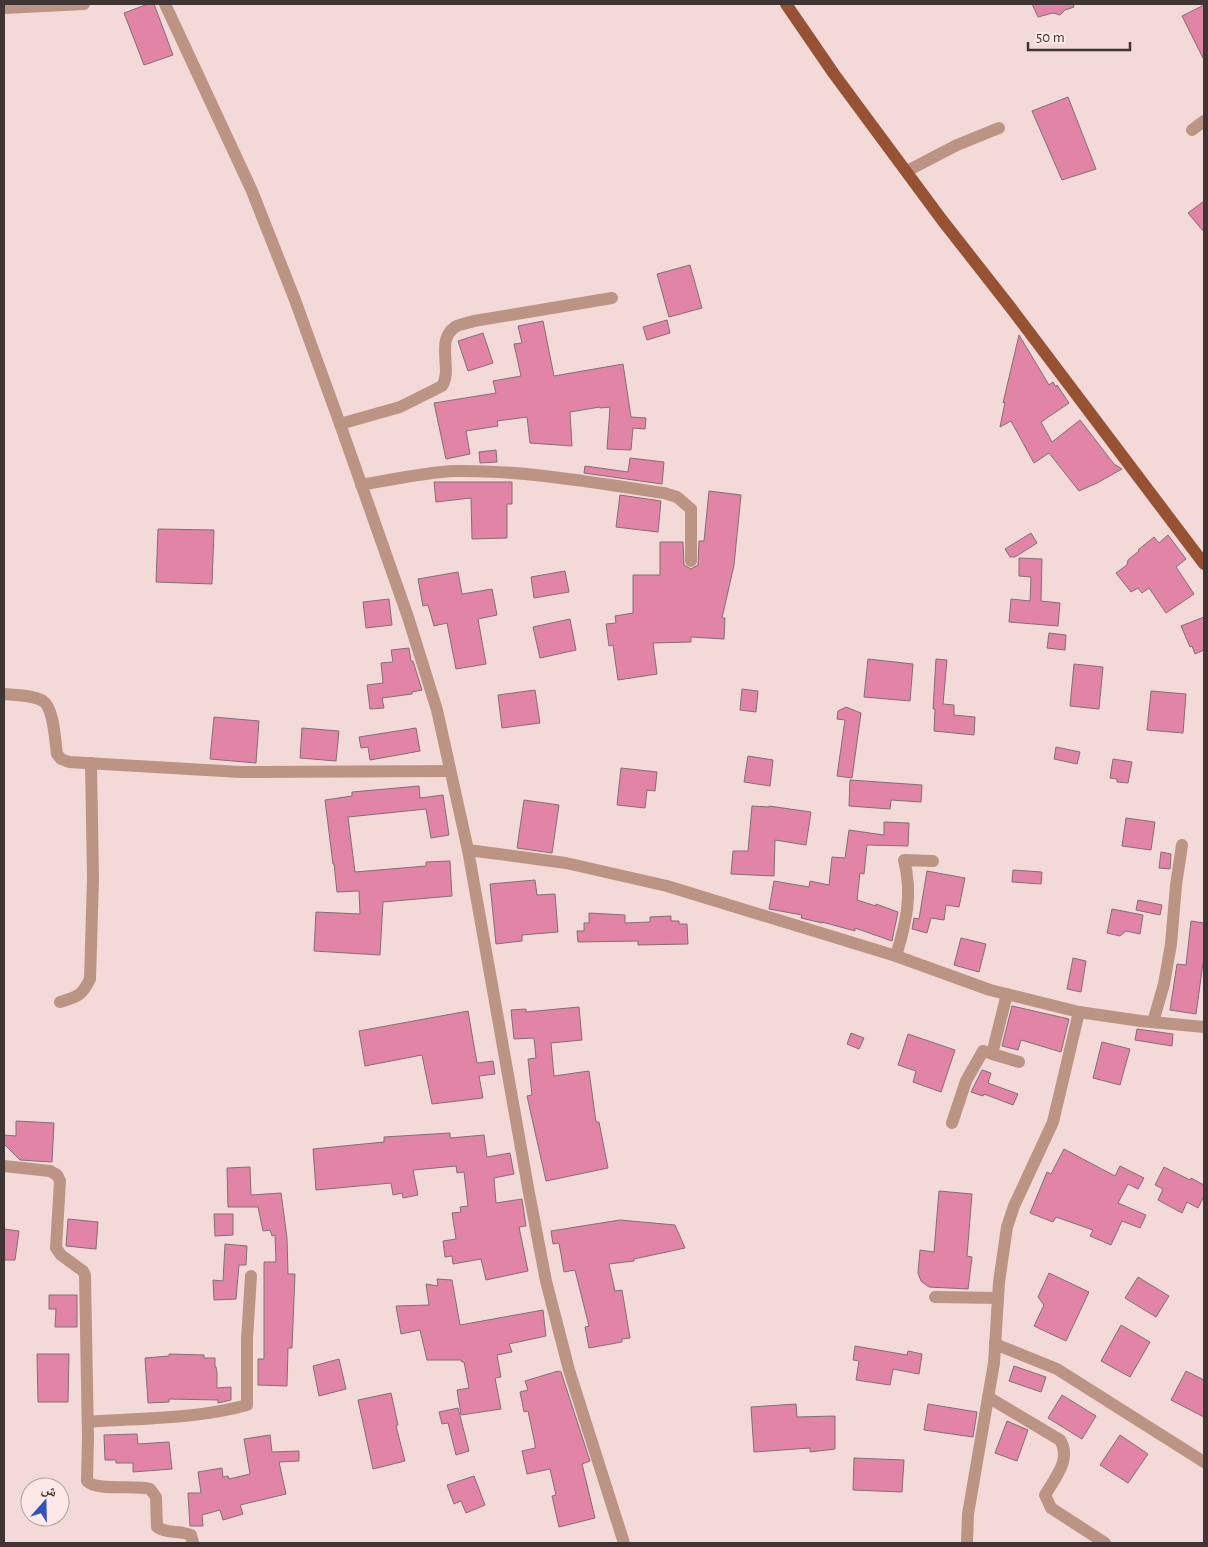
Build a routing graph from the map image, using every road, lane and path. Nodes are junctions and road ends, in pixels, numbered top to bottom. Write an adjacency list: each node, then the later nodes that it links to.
1 (84, 4): 4 (street)
2 (165, 4): 10 (street)
3 (786, 4): 8 (main road)
4 (4, 8)
5 (1204, 120): 7 (street)
6 (999, 128): 8 (street)
7 (1192, 130)
8 (907, 171): 13 (main road)
9 (612, 298): 10 (street)
10 (340, 424): 11 (street)
11 (361, 484): 12 (street); 16 (street)
12 (691, 561)
13 (1204, 564)
14 (4, 694): 15 (street)
15 (91, 763): 16 (street); 22 (street)
16 (450, 770): 18 (street)
17 (1182, 845): 24 (street)
18 (468, 850): 20 (street); 36 (street)
19 (933, 862): 20 (street)
20 (896, 956): 21 (street)
21 (1007, 994): 23 (street); 26 (street)
22 (60, 1002)
23 (1079, 1012): 24 (street); 30 (street)
24 (1153, 1022): 25 (street)
25 (1204, 1027)
26 (952, 1123)
27 (4, 1166): 33 (street)
28 (251, 1276): 33 (street)
29 (935, 1297): 30 (street)
30 (998, 1298): 31 (street)
31 (995, 1344): 32 (street); 34 (street)
32 (988, 1397): 37 (street); 38 (street)
33 (88, 1422): 35 (street)
34 (1204, 1462)
35 (194, 1543)
36 (624, 1543)
37 (967, 1543)
38 (1105, 1543)

